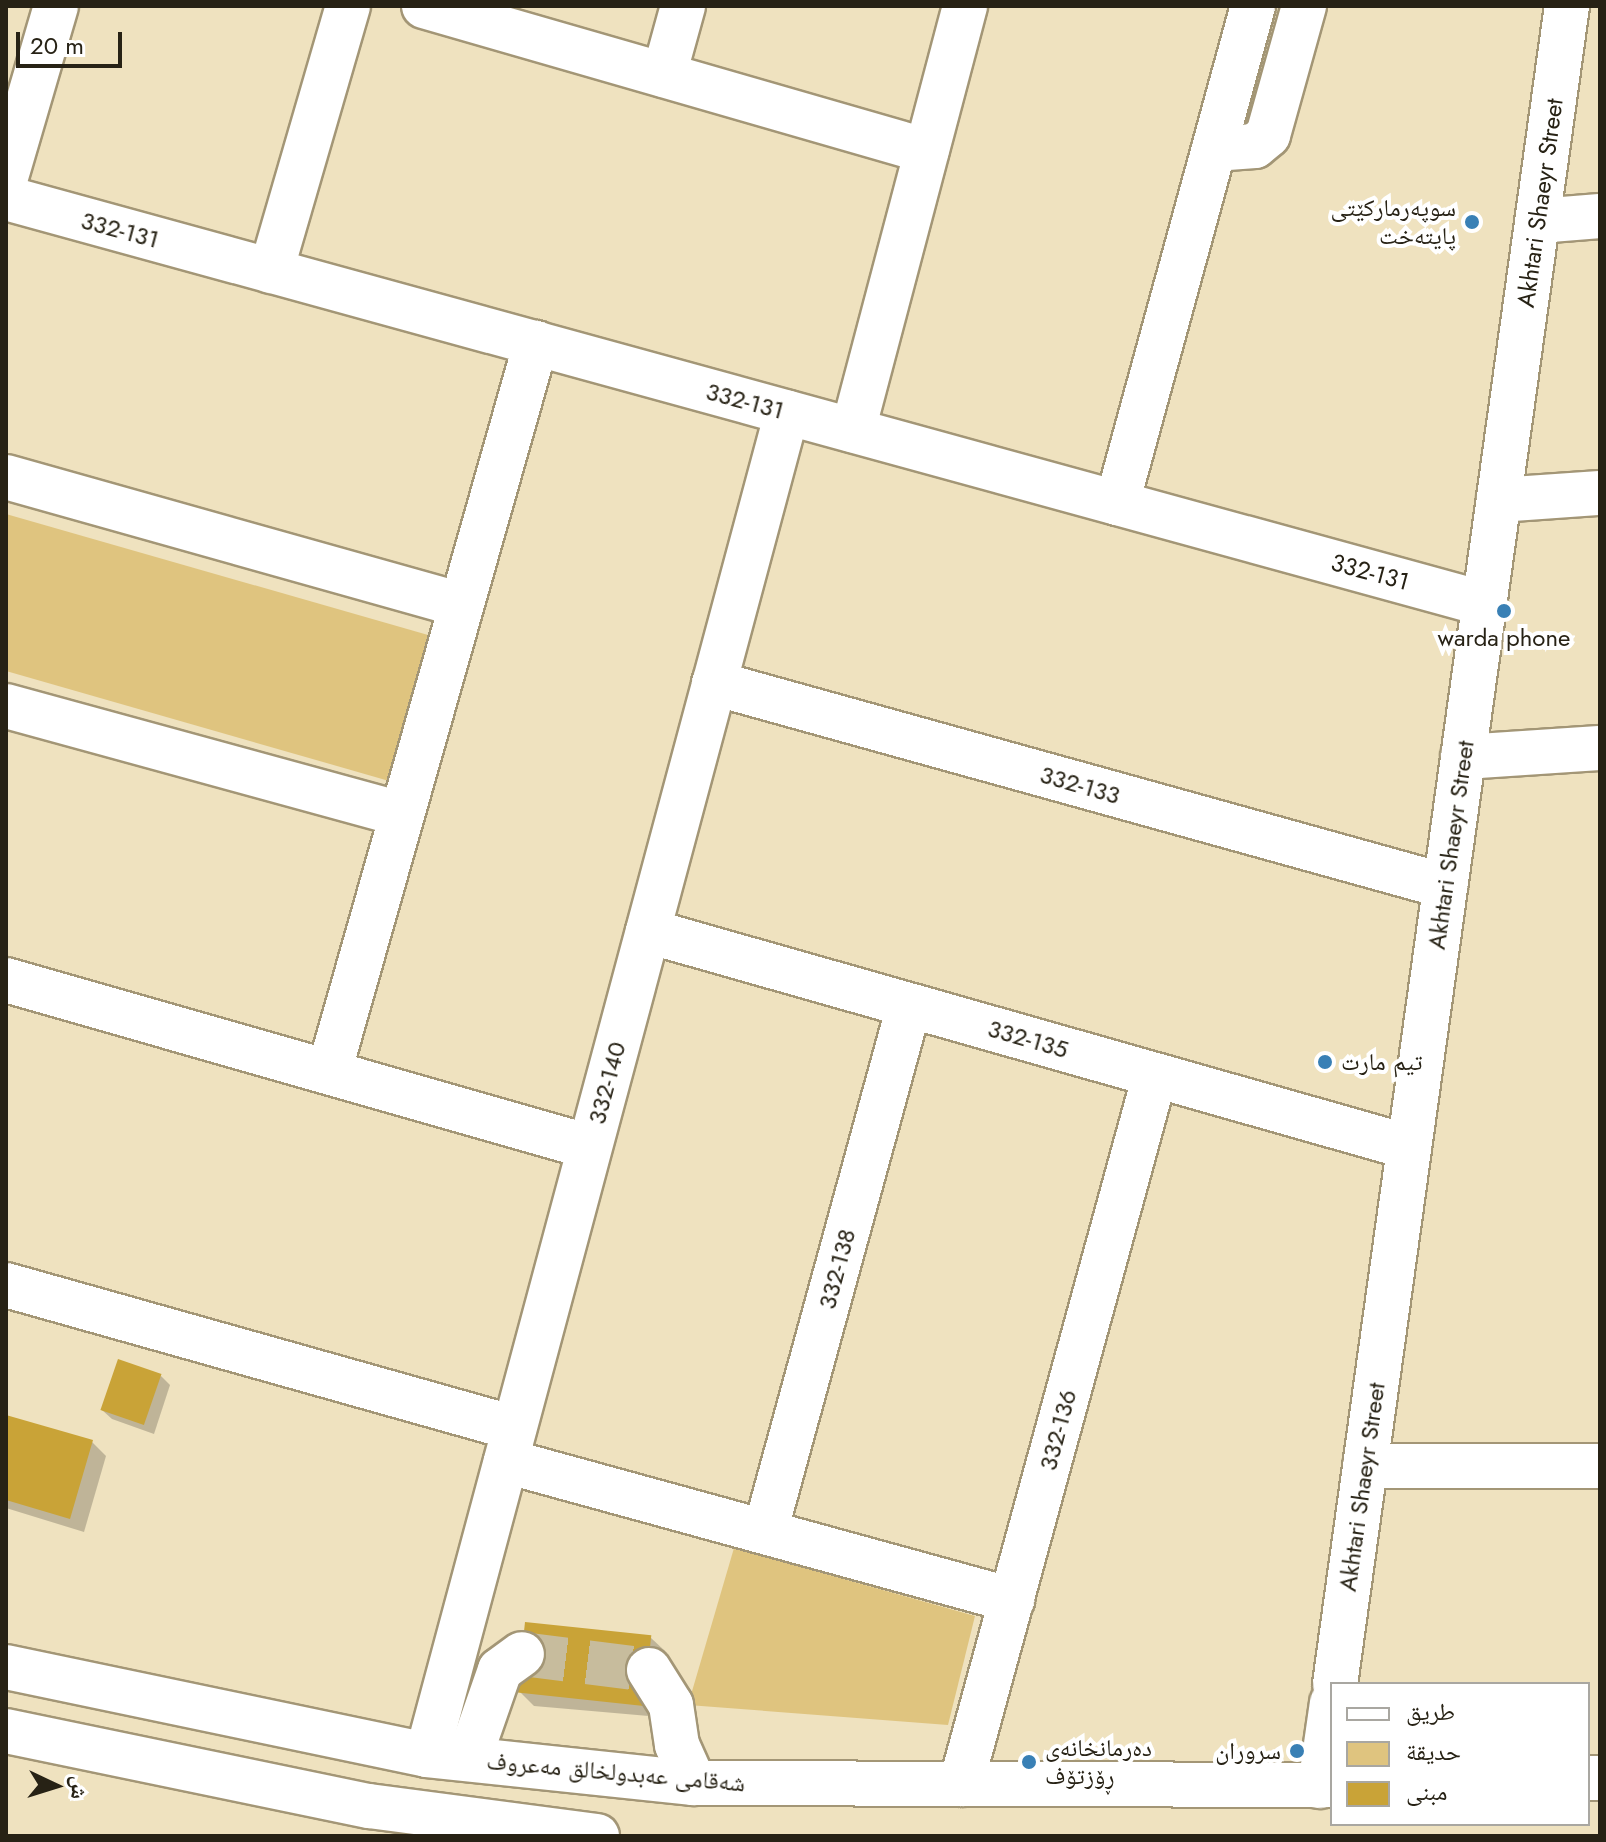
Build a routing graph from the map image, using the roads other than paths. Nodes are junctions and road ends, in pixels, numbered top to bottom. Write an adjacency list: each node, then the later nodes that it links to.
1 (56, 6): 12 (street)
2 (348, 6): 16 (street)
3 (424, 6): 9 (street)
4 (683, 6): 9 (street)
5 (965, 6): 11 (street)
6 (1253, 6): 10 (street)
7 (1304, 6): 10 (street)
8 (1567, 6): 15 (street, Akhtari Shaeyr Street)
9 (664, 75): 11 (street)
10 (1214, 149): 23 (street)
11 (927, 151): 19 (street)
12 (6, 177)
13 (6, 198): 16 (street, 332-131)
14 (1600, 216): 15 (street)
15 (1538, 221): 22 (street, Akhtari Shaeyr Street)
16 (271, 271): 17 (street, 332-131)
17 (536, 343): 18 (street, 332-131); 25 (street)
18 (787, 412): 19 (street, 332-131); 26 (street, 332-140)
19 (853, 430): 23 (street, 332-131)
20 (6, 477): 25 (street)
21 (1600, 493): 22 (street)
22 (1499, 500): 24 (street, Akhtari Shaeyr Street)
23 (1117, 503): 24 (street, 332-131)
24 (1485, 604): 29 (street, Akhtari Shaeyr Street)
25 (461, 605): 30 (street)
26 (714, 683): 31 (street, 332-133); 32 (street, 332-140)
27 (6, 706): 30 (street)
28 (1600, 748): 29 (street)
29 (1463, 757): 31 (street, Akhtari Shaeyr Street)
30 (402, 814): 35 (street)
31 (1445, 886): 38 (street, Akhtari Shaeyr Street)
32 (648, 931): 34 (street, 332-135); 37 (street, 332-140)
33 (6, 980): 35 (street)
34 (909, 1006): 36 (street, 332-135); 43 (street, 332-138)
35 (329, 1072): 37 (street)
36 (1155, 1075): 38 (street, 332-135); 44 (street, 332-136)
37 (590, 1147): 40 (street, 332-140)
38 (1409, 1147): 41 (street, Akhtari Shaeyr Street)
39 (6, 1285): 40 (street)
40 (510, 1444): 43 (street); 51 (street, 332-140)
41 (1365, 1466): 42 (street); 48 (street, Akhtari Shaeyr Street)
42 (1600, 1466)
43 (765, 1532): 44 (street)
44 (1012, 1600): 53 (street, 332-136)
45 (522, 1654): 51 (street)
46 (6, 1667): 51 (street, شەقامی عەبدولخالق مەعروف)
47 (649, 1670): 52 (street)
48 (1335, 1682)
49 (6, 1731): 55 (street)
50 (1330, 1731): 54 (street)
51 (448, 1757): 52 (street, شەقامی عەبدولخالق مەعروف)
52 (694, 1783): 53 (street, شەقامی عەبدولخالق مەعروف)
53 (961, 1784): 54 (street, شەقامی عەبدولخالق مەعروف)
54 (1326, 1786)
55 (597, 1836)

